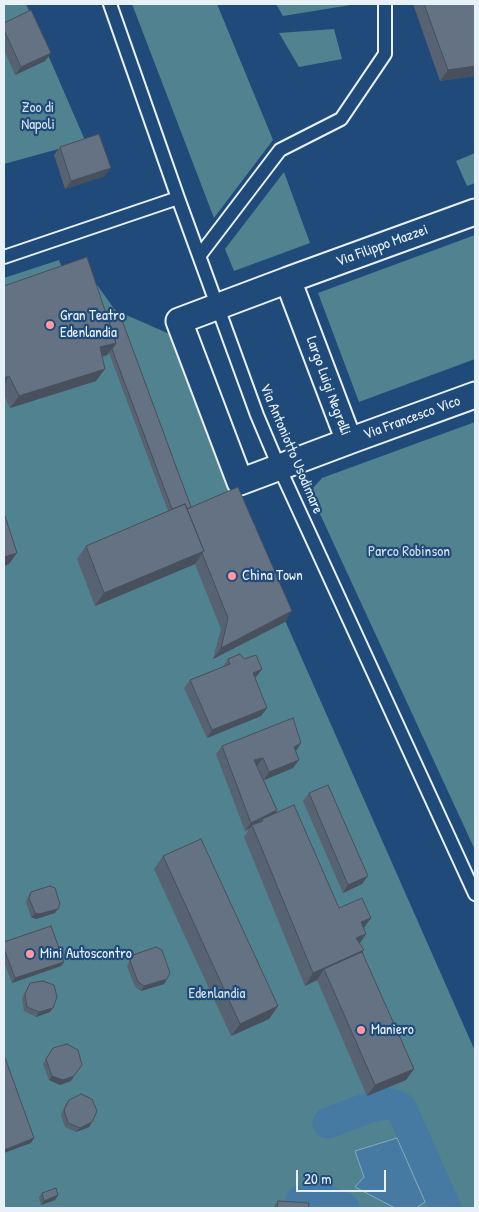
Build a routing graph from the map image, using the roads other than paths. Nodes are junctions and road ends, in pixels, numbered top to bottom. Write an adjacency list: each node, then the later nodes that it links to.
1 (110, 4): 3 (lane, Via Antoniotto Usodimare)
2 (384, 4): 5 (lane)
3 (178, 198): 5 (lane, Via Antoniotto Usodimare); 6 (lane)
4 (475, 212): 7 (street, Via Filippo Mazzei)
5 (200, 254): 8 (lane, Via Antoniotto Usodimare)
6 (4, 257)
7 (288, 280): 8 (street, Largo Luigi Negrelli); 10 (street, Largo Luigi Negrelli)
8 (217, 306): 11 (lane, Via Antoniotto Usodimare); 11 (street, Largo Luigi Negrelli)
9 (475, 395): 10 (street, Via Francesco Vico)
10 (350, 441): 11 (street, Largo Luigi Negrelli)
11 (279, 467): 12 (lane, Via Antoniotto Usodimare)
12 (475, 894)

